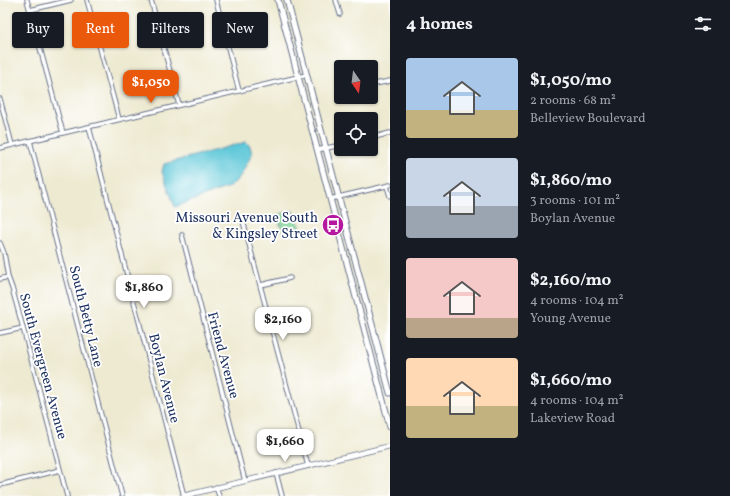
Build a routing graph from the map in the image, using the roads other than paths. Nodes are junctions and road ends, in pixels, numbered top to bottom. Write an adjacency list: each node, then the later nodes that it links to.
1 (27, 0): 9 (street)
2 (72, 0): 9 (street)
3 (87, 0): 18 (street)
4 (151, 0): 17 (street)
5 (216, 0): 15 (street)
6 (278, 0): 12 (main road)
7 (287, 0): 11 (main road)
8 (336, 0): 10 (street)
9 (30, 10): 20 (street)
10 (340, 14)
11 (306, 75): 12 (street); 27 (main road)
12 (298, 77): 15 (street); 28 (main road)
13 (390, 81): 14 (street)
14 (378, 83)
15 (239, 91): 17 (street)
16 (0, 99): 24 (street)
17 (178, 105): 18 (street)
18 (119, 119): 19 (street)
19 (89, 127): 20 (street); 53 (street, Boylan Avenue)
20 (63, 133): 23 (street)
21 (390, 133): 22 (street)
22 (378, 136)
23 (30, 141): 24 (street); 52 (street, South Betty Lane)
24 (12, 145): 26 (street)
25 (334, 146): 27 (street)
26 (0, 148)
27 (326, 148): 28 (street); 31 (main road)
28 (318, 150): 32 (main road)
29 (389, 185): 30 (street); 31 (street)
30 (390, 196)
31 (339, 197): 32 (street); 42 (main road)
32 (330, 199): 43 (main road)
33 (243, 221): 39 (street)
34 (182, 235): 48 (street, Friend Avenue)
35 (0, 243): 36 (street, South Evergreen Avenue)
36 (8, 277): 38 (street); 40 (street, South Evergreen Avenue)
37 (290, 278): 39 (street)
38 (0, 279)
39 (260, 285): 45 (street)
40 (23, 328): 41 (street); 46 (street, South Evergreen Avenue)
41 (0, 333)
42 (390, 393)
43 (390, 427)
44 (390, 446): 45 (street)
45 (308, 466): 47 (street)
46 (60, 470): 49 (street); 51 (street, South Evergreen Avenue)
47 (276, 473): 48 (street); 55 (street)
48 (246, 480): 50 (street)
49 (0, 485)
50 (216, 488): 53 (street); 54 (street)
51 (67, 496)
52 (122, 496)
53 (183, 496)
54 (219, 496)
55 (282, 496)

